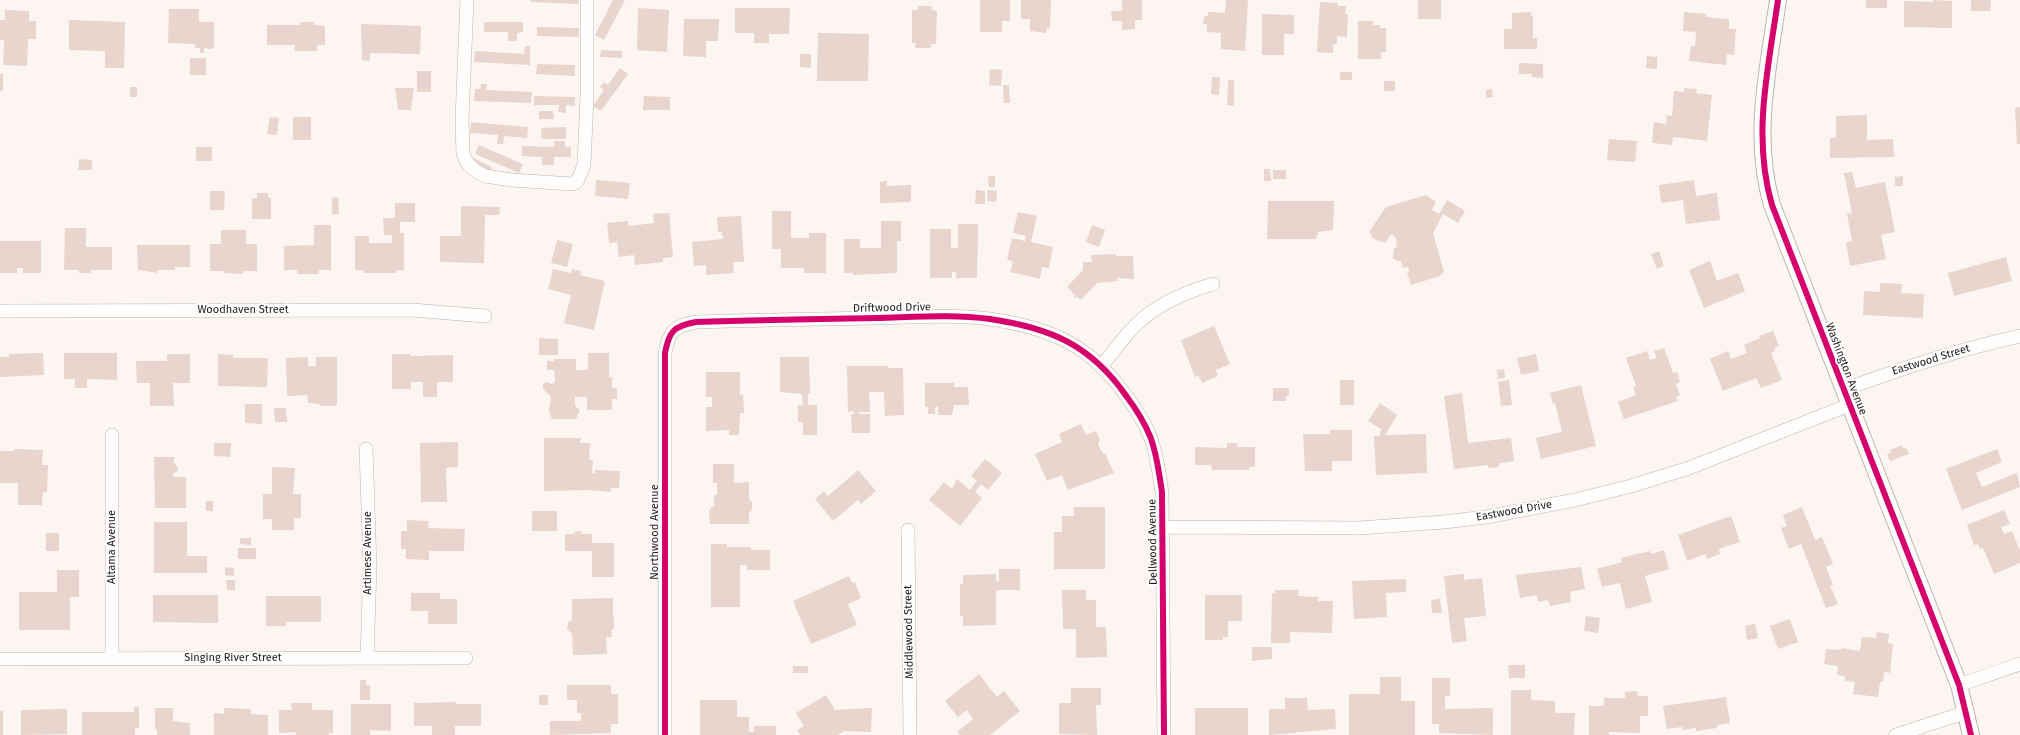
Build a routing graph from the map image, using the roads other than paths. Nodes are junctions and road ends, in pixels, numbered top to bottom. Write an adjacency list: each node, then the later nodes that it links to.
1 (467, 0): 2 (street)
2 (587, 0)
3 (1778, 0): 10 (street, Washington Avenue)
4 (1213, 284): 9 (street)
5 (0, 311): 6 (street, Woodhaven Street)
6 (485, 316)
7 (673, 330): 9 (street, Driftwood Drive); 22 (street, Northwood Avenue)
8 (2020, 336): 10 (street, Eastwood Street)
9 (1102, 365): 13 (street, Dellwood Avenue)
10 (1846, 397): 13 (street, Eastwood Drive); 20 (street, Washington Avenue)
11 (112, 436): 16 (street, Altama Avenue)
12 (366, 448): 15 (street, Artimese Avenue)
13 (1163, 527): 24 (street, Dellwood Avenue)
14 (908, 530): 23 (street, Middlewood Street)
15 (367, 657): 16 (street, Singing River Street); 17 (street, Singing River Street)
16 (112, 658): 18 (street, Singing River Street)
17 (466, 658)
18 (0, 659)
19 (2020, 664): 20 (street)
20 (1959, 685): 21 (street, Washington Avenue)
21 (1966, 712): 25 (street); 26 (street, Washington Avenue)
22 (665, 735)
23 (910, 735)
24 (1164, 735)
25 (1896, 735)
26 (1971, 735)

